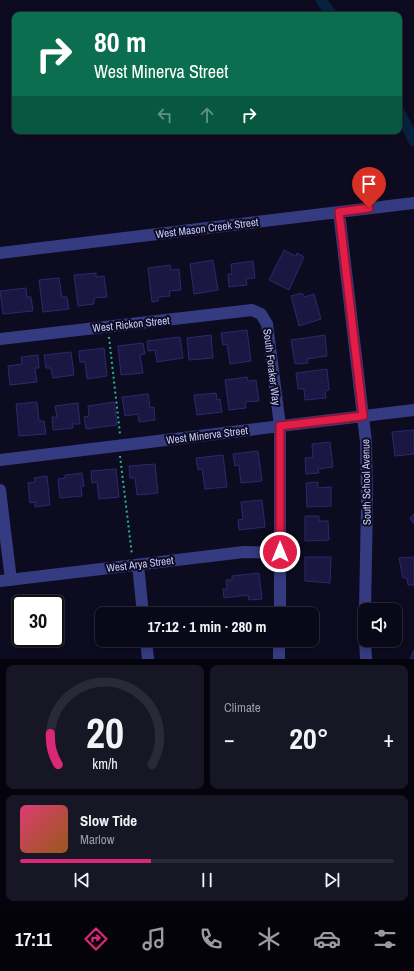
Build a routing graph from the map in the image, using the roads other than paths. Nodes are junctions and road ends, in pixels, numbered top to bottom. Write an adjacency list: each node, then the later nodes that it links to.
1 (414, 203): 2 (street, West Mason Creek Street)
2 (339, 212): 3 (street, West Mason Creek Street); 7 (street, South School Avenue)
3 (0, 253)
4 (261, 314): 5 (street, West Rickon Street); 8 (street, South Foraker Way)
5 (0, 339)
6 (414, 410): 7 (street, West Minerva Street)
7 (363, 416): 8 (street, West Minerva Street); 14 (street, South School Avenue)
8 (280, 426): 9 (street, West Minerva Street); 11 (street, South Foraker Way)
9 (0, 460)
10 (0, 490): 13 (street)
11 (280, 552): 12 (street, West Arya Street); 16 (street, South Foraker Way)
12 (138, 565): 13 (street, West Arya Street); 15 (street)
13 (5, 580)
14 (365, 603)
15 (142, 607)
16 (280, 607)
17 (147, 647): 20 (street)
18 (280, 647): 21 (street)
19 (365, 647): 22 (street)
20 (148, 659)
21 (279, 659)
22 (366, 659)

